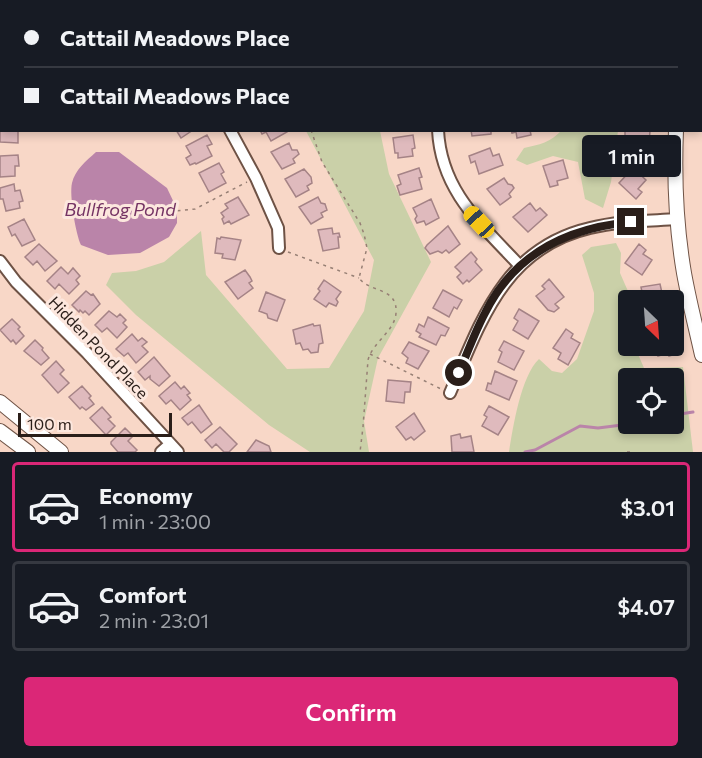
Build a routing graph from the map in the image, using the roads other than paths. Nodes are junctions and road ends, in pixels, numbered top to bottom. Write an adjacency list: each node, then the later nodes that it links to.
1 (231, 132): 5 (street)
2 (438, 132): 7 (street)
3 (676, 132): 4 (street)
4 (677, 219): 7 (street); 8 (street)
5 (279, 248)
6 (0, 261): 12 (street, Hidden Pond Place)
7 (520, 266): 9 (street)
8 (702, 355)
9 (450, 393)
10 (0, 402): 14 (street)
11 (0, 431): 13 (street)
12 (174, 448): 15 (street)
13 (28, 452)
14 (61, 452)
15 (161, 452)

